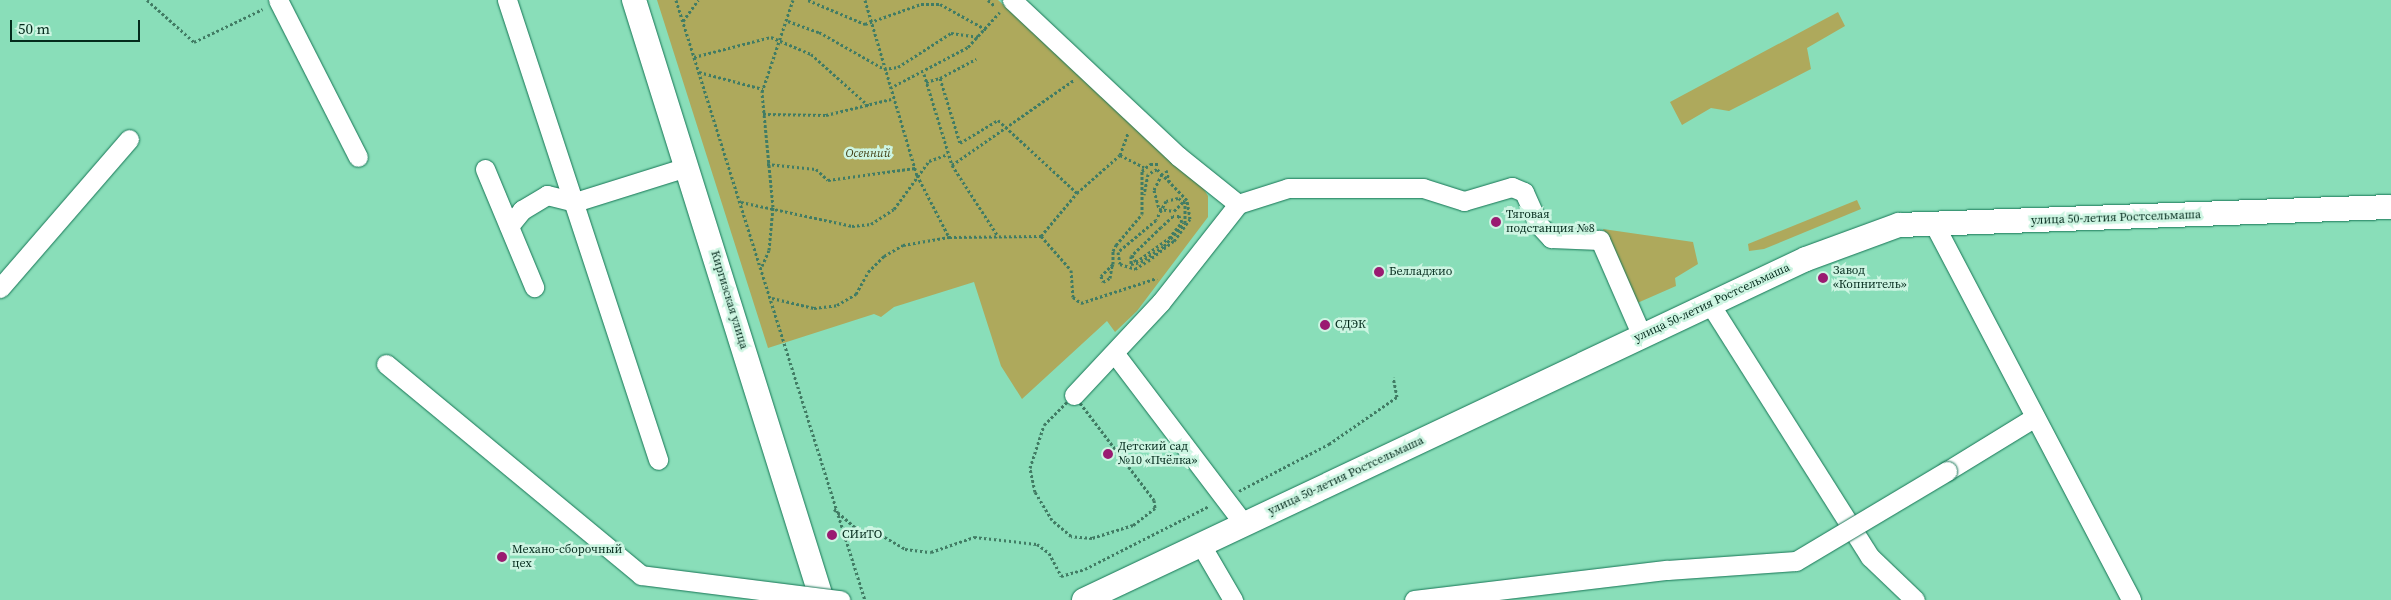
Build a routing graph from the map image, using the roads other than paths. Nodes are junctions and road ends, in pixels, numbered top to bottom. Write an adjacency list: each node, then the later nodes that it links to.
1 (507, 0): 9 (lane)
2 (634, 0): 7 (main road, Киргизская улица)
3 (278, 1): 6 (lane)
4 (1006, 6): 10 (lane)
5 (129, 139): 15 (lane)
6 (358, 157)
7 (687, 167): 9 (lane); 25 (main road, Киргизская улица)
8 (485, 169): 13 (lane)
9 (576, 202): 13 (lane); 22 (lane)
10 (1238, 204): 17 (lane); 18 (lane)
11 (2391, 207): 12 (main road, улица 50-летия Ростсельмаша)
12 (1934, 224): 16 (main road, улица 50-летия Ростсельмаша); 21 (lane)
13 (509, 226): 14 (lane)
14 (534, 287)
15 (0, 288)
16 (1710, 304): 17 (main road, улица 50-летия Ростсельмаша); 30 (lane)
17 (1642, 336): 23 (main road, улица 50-летия Ростсельмаша)
18 (1115, 354): 20 (lane); 23 (lane)
19 (386, 364): 26 (lane, bridge)
20 (1074, 395)
21 (2035, 417): 29 (lane, bridge); 31 (lane)
22 (658, 460)
23 (1244, 524): 24 (main road, улица 50-летия Ростсельмаша)
24 (1201, 544): 27 (main road, улица 50-летия Ростсельмаша); 28 (lane)
25 (822, 600)
26 (840, 600)
27 (1084, 600)
28 (1233, 600)
29 (1414, 600)
30 (1915, 600)
31 (2131, 600)

